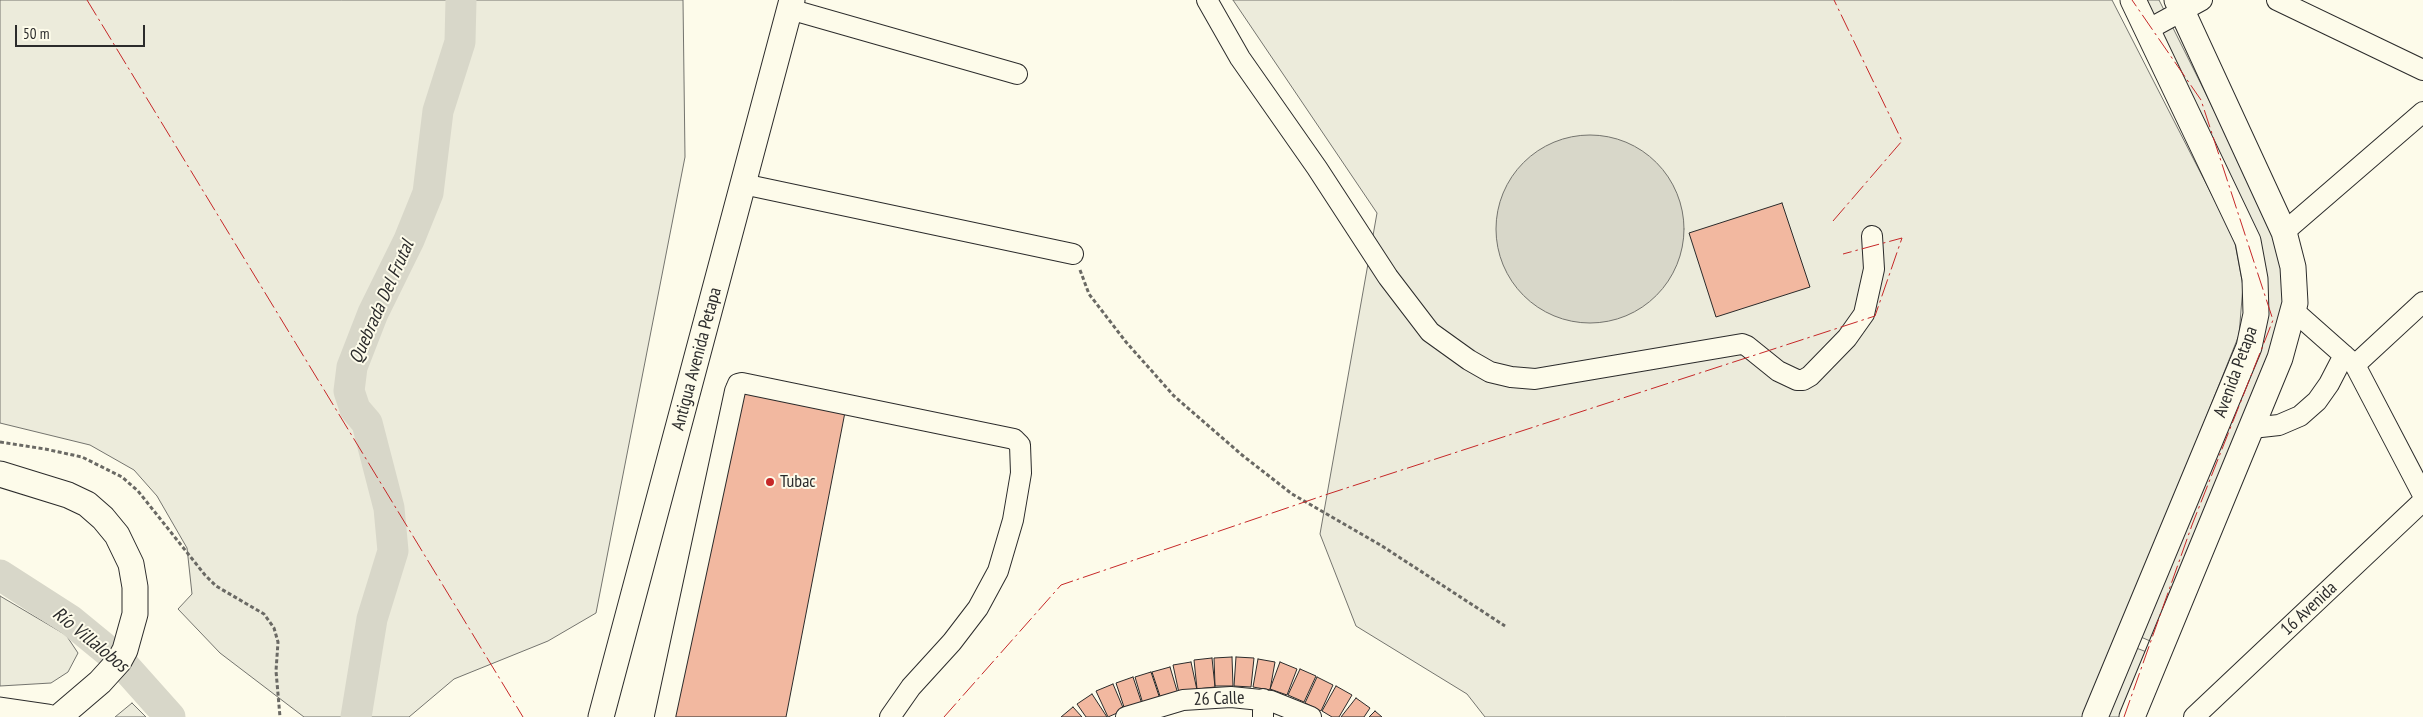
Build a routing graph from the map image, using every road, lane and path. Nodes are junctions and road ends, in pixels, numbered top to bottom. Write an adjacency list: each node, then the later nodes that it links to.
1 (1207, 0): 12 (street)
2 (2133, 0): 6 (main road, Avenida Petapa)
3 (2277, 0): 7 (street)
4 (790, 4): 8 (street); 10 (main road, Antigua Avenida Petapa)
5 (2187, 4): 6 (street); 11 (main road, Avenida Petapa)
6 (2149, 29): 23 (main road, Avenida Petapa)
7 (2423, 70)
8 (1017, 74)
9 (2423, 112): 11 (street)
10 (743, 184): 13 (street); 31 (main road, Antigua Avenida Petapa)
11 (2284, 232): 15 (main road, Avenida Petapa)
12 (1872, 236)
13 (1073, 254): 22 (path)
14 (2423, 302): 16 (street)
15 (2294, 311): 16 (street); 17 (main road, Avenida Petapa)
16 (2350, 360): 17 (street); 20 (street)
17 (2252, 428): 24 (main road, Avenida Petapa)
18 (0, 442): 30 (path)
19 (0, 474): 29 (main road)
20 (2423, 495)
21 (2423, 501): 38 (street, 16 Avenida)
22 (1505, 626)
23 (2128, 638): 24 (main road); 36 (main road, Avenida Petapa)
24 (2160, 651): 37 (main road, Avenida Petapa)
25 (1263, 708): 26 (street, 26 Calle); 35 (street, 26 Calle)
26 (1183, 709): 34 (street, 26 Calle)
27 (11, 713): 28 (main road)
28 (48, 717)
29 (59, 717)
30 (280, 717)
31 (602, 717)
32 (665, 717): 33 (street)
33 (890, 717)
34 (1126, 717)
35 (1311, 717)
36 (2095, 717)
37 (2132, 717)
38 (2194, 717)

